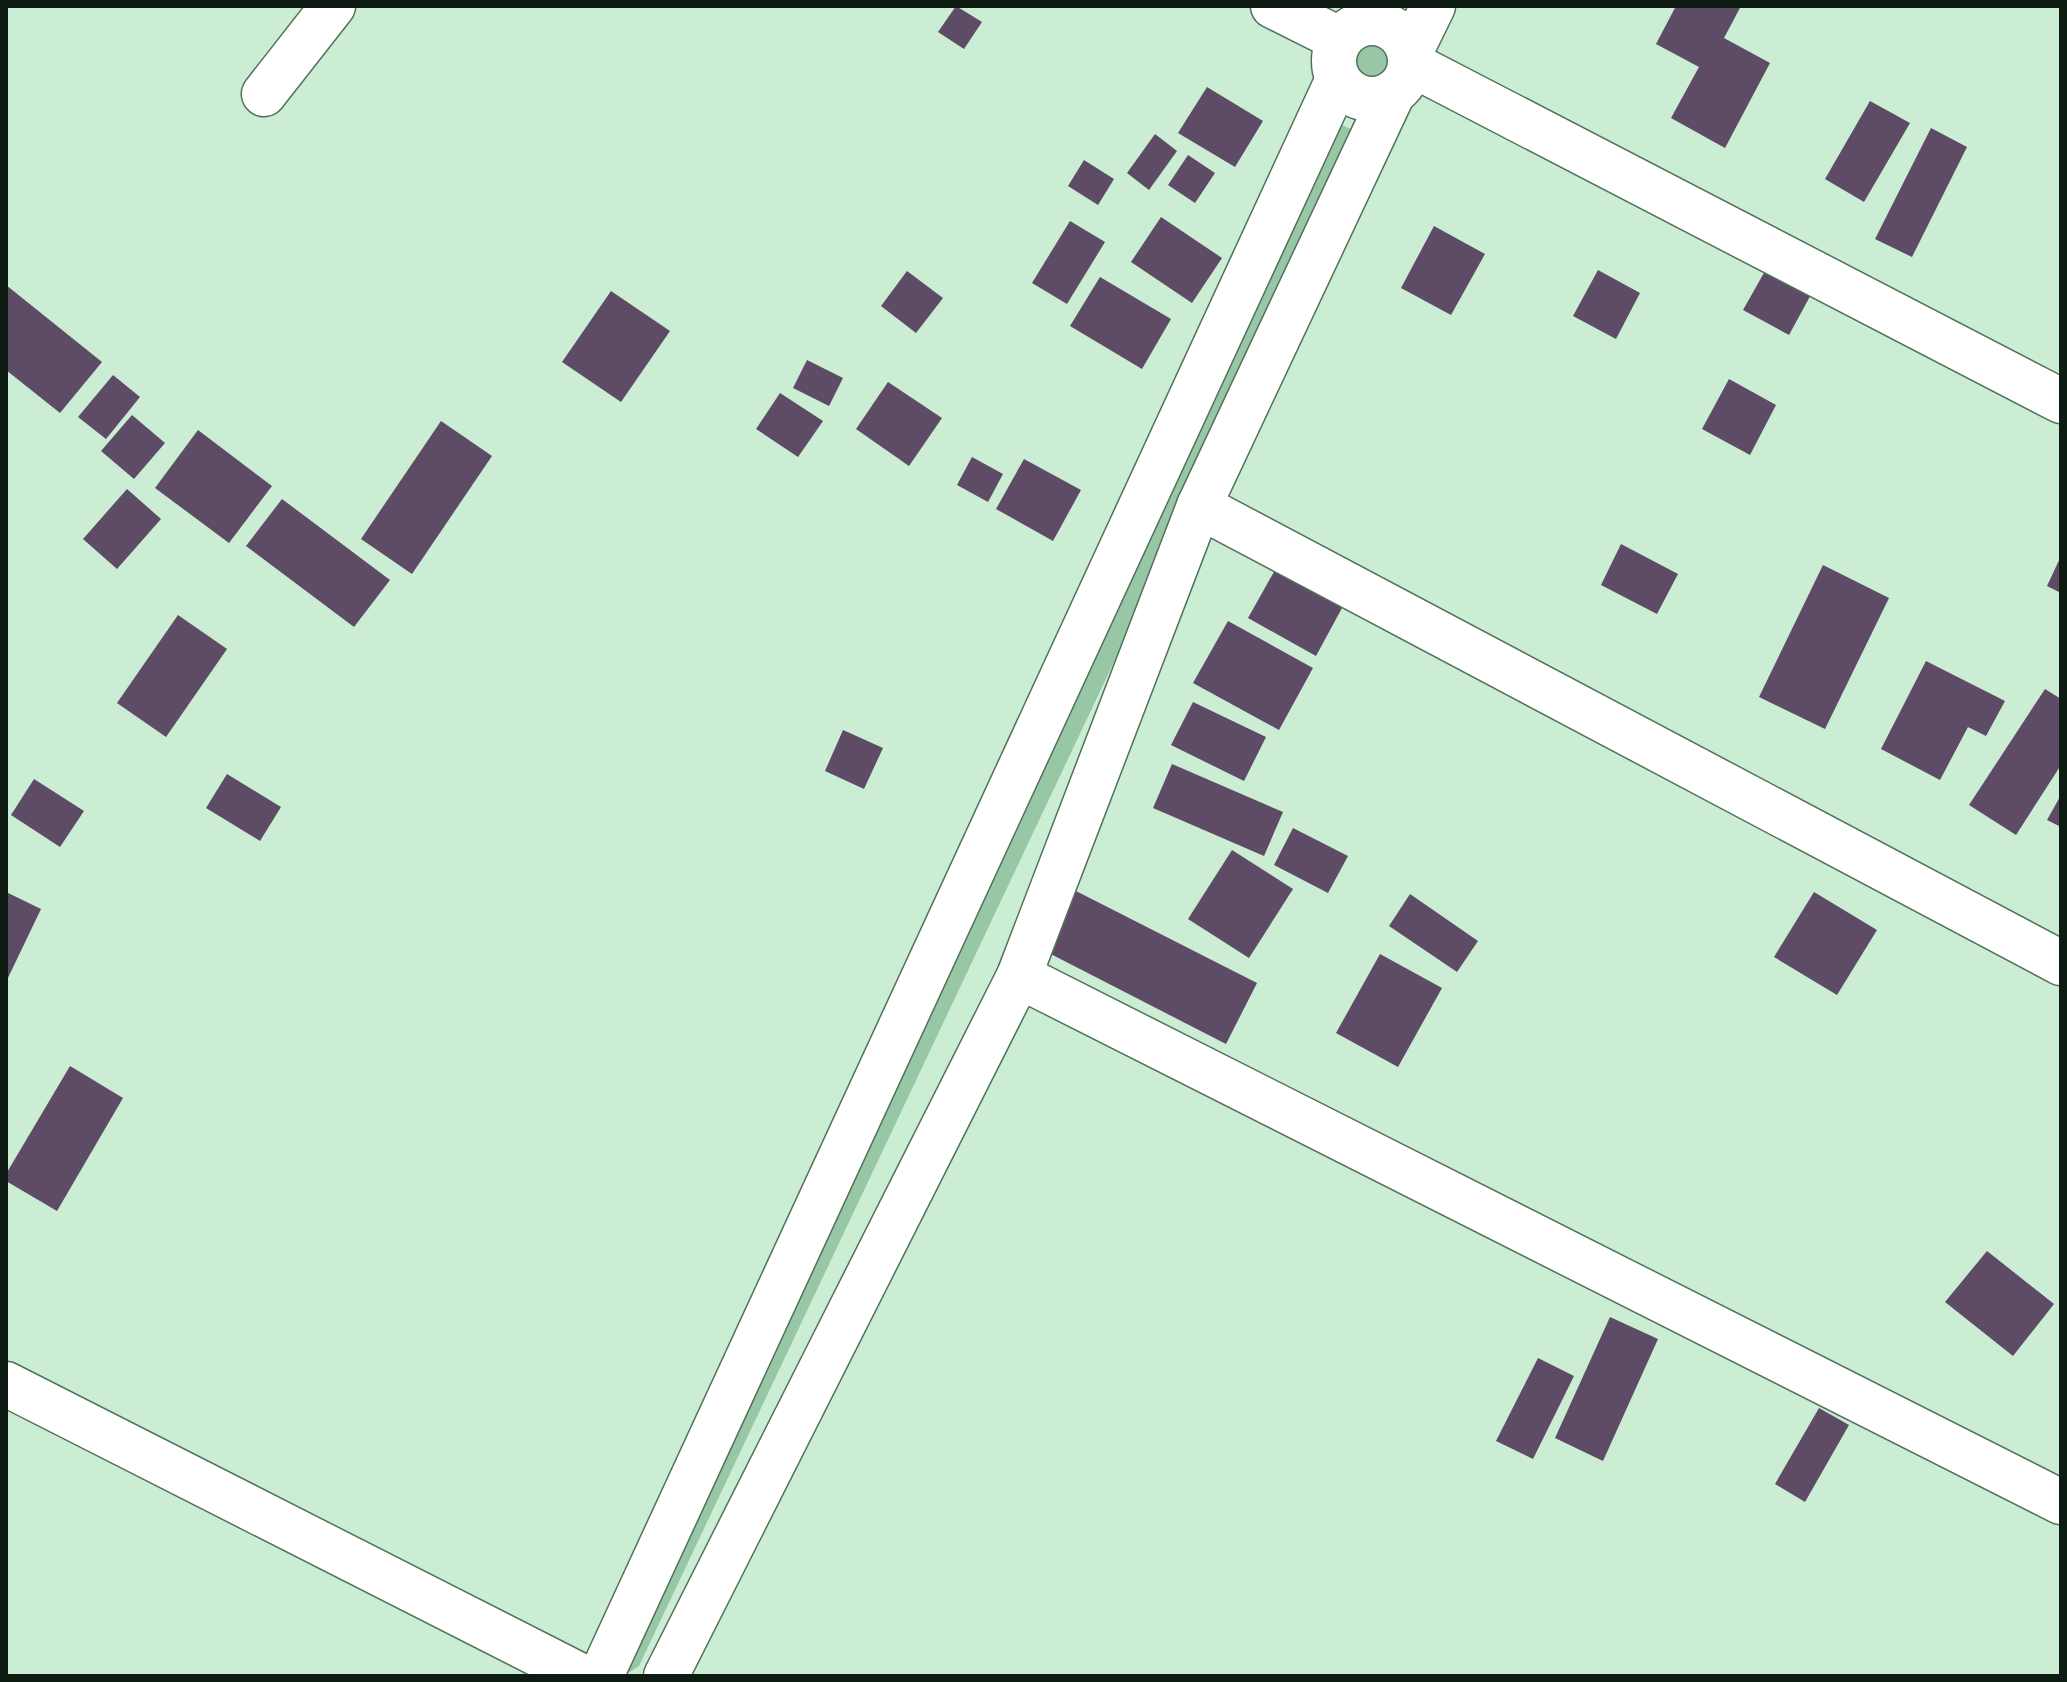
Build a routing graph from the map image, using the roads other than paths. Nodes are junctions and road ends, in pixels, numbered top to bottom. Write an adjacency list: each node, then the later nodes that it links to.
1 (333, 6): 6 (street)
2 (1273, 6): 4 (street)
3 (1433, 6): 5 (street)
4 (1353, 37): 5 (street); 5 (street); 14 (street)
5 (1405, 70): 7 (street); 8 (street)
6 (264, 94)
7 (2061, 401)
8 (1199, 506): 9 (street); 10 (street)
9 (2061, 963)
10 (1019, 976): 12 (street); 15 (street)
11 (6, 1384): 13 (street)
12 (2061, 1502)
13 (581, 1676)
14 (601, 1676)
15 (666, 1676)

